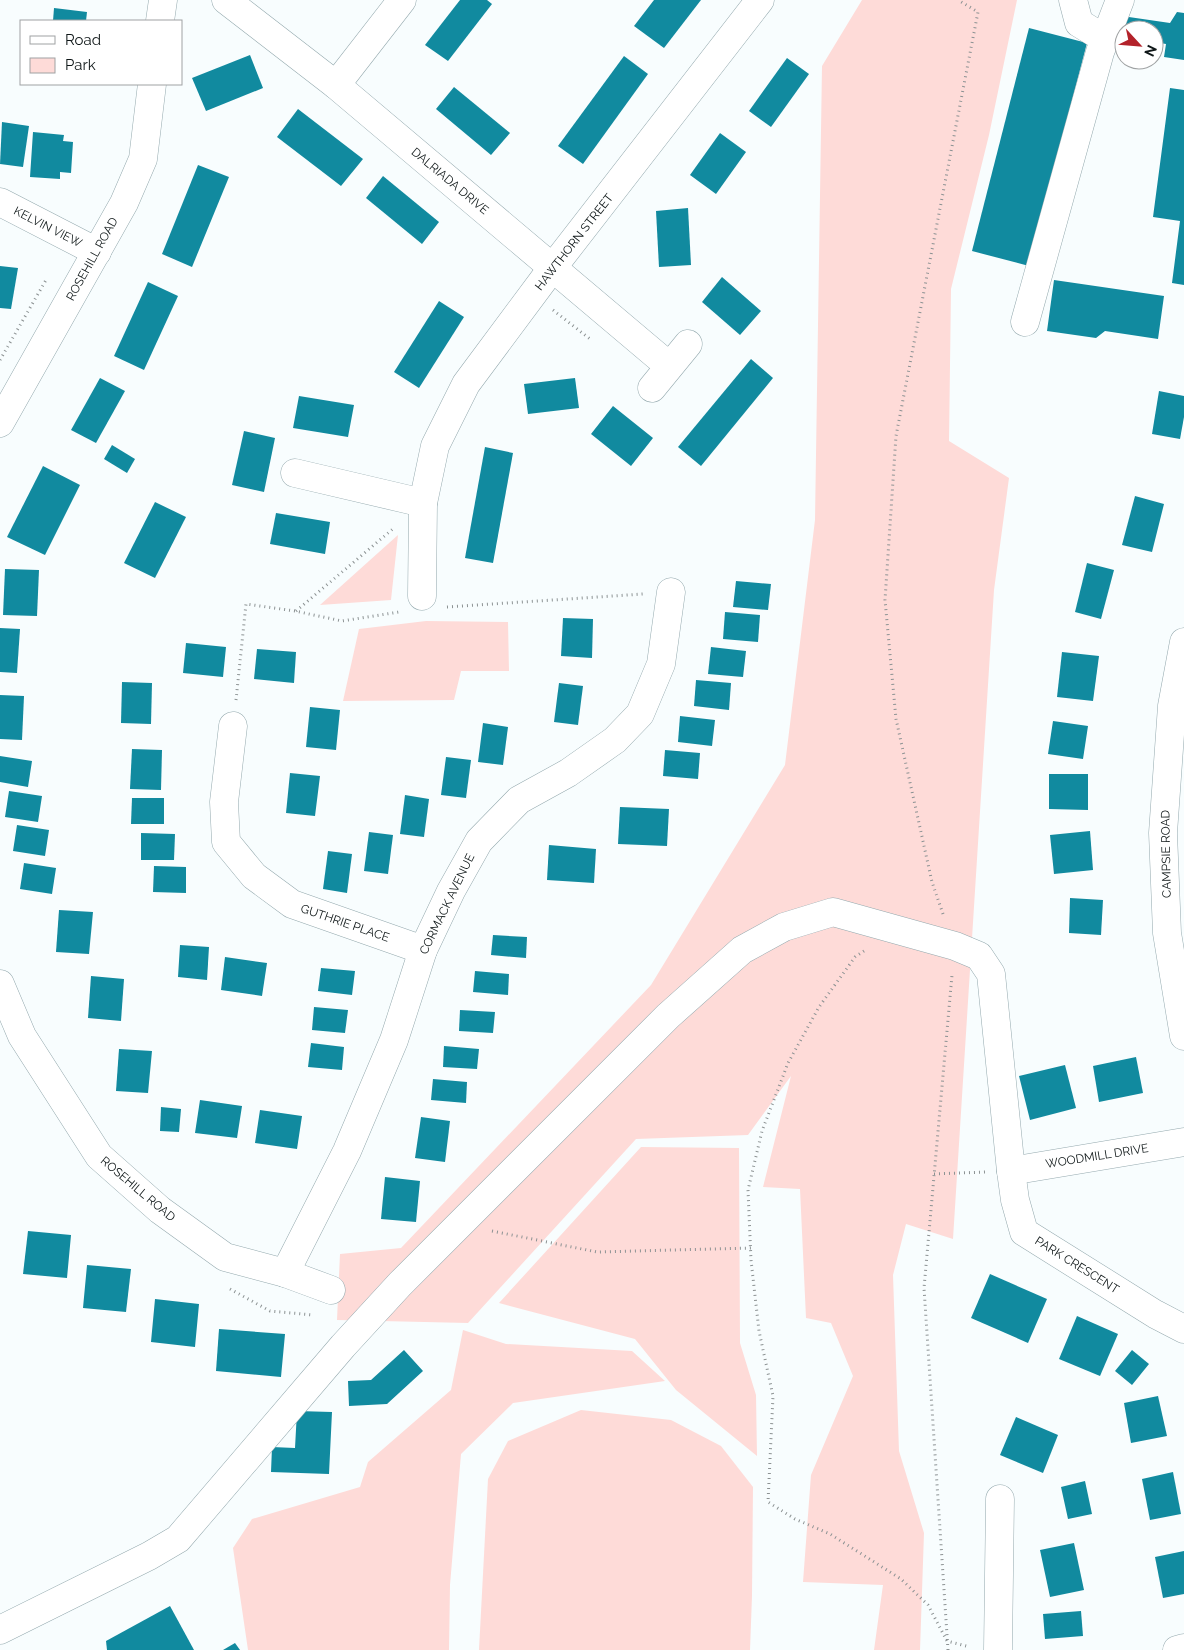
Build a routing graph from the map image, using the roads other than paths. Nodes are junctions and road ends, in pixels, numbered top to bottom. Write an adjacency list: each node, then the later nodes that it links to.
1 (163, 0): 7 (street)
2 (226, 0): 10 (street, DALRIADA DRIVE)
3 (402, 0): 10 (street)
4 (760, 0): 13 (street, HAWTHORN STREET)
5 (1073, 0): 8 (street)
6 (1120, 0): 8 (street)
7 (160, 20)
8 (1105, 39): 14 (street)
9 (152, 85): 12 (street, ROSEHILL ROAD)
10 (336, 85): 13 (street, DALRIADA DRIVE)
11 (0, 202): 12 (street, KELVIN VIEW)
12 (97, 252): 18 (street, ROSEHILL ROAD)
13 (553, 267): 16 (street, DALRIADA DRIVE); 20 (street, HAWTHORN STREET)
14 (1025, 322)
15 (688, 344): 16 (street)
16 (670, 366): 17 (street)
17 (652, 388)
18 (0, 423)
19 (295, 473): 20 (street)
20 (423, 503): 22 (street, HAWTHORN STREET)
21 (671, 592): 25 (street, CORMACK AVENUE)
22 (422, 596)
23 (1184, 642): 27 (street, CAMPSIE ROAD)
24 (233, 726): 25 (street, GUTHRIE PLACE)
25 (423, 950): 30 (street, CORMACK AVENUE)
26 (0, 984): 30 (street, ROSEHILL ROAD)
27 (1184, 1036)
28 (1184, 1142): 29 (street, WOODMILL DRIVE)
29 (1010, 1170): 32 (street, PARK CRESCENT); 34 (street, PARK CRESCENT)
30 (285, 1274): 31 (street, ROSEHILL ROAD)
31 (330, 1290)
32 (1184, 1329)
33 (1000, 1499): 36 (street)
34 (0, 1630)
35 (1184, 1648): 37 (street)
36 (986, 1649)
37 (1178, 1650)

